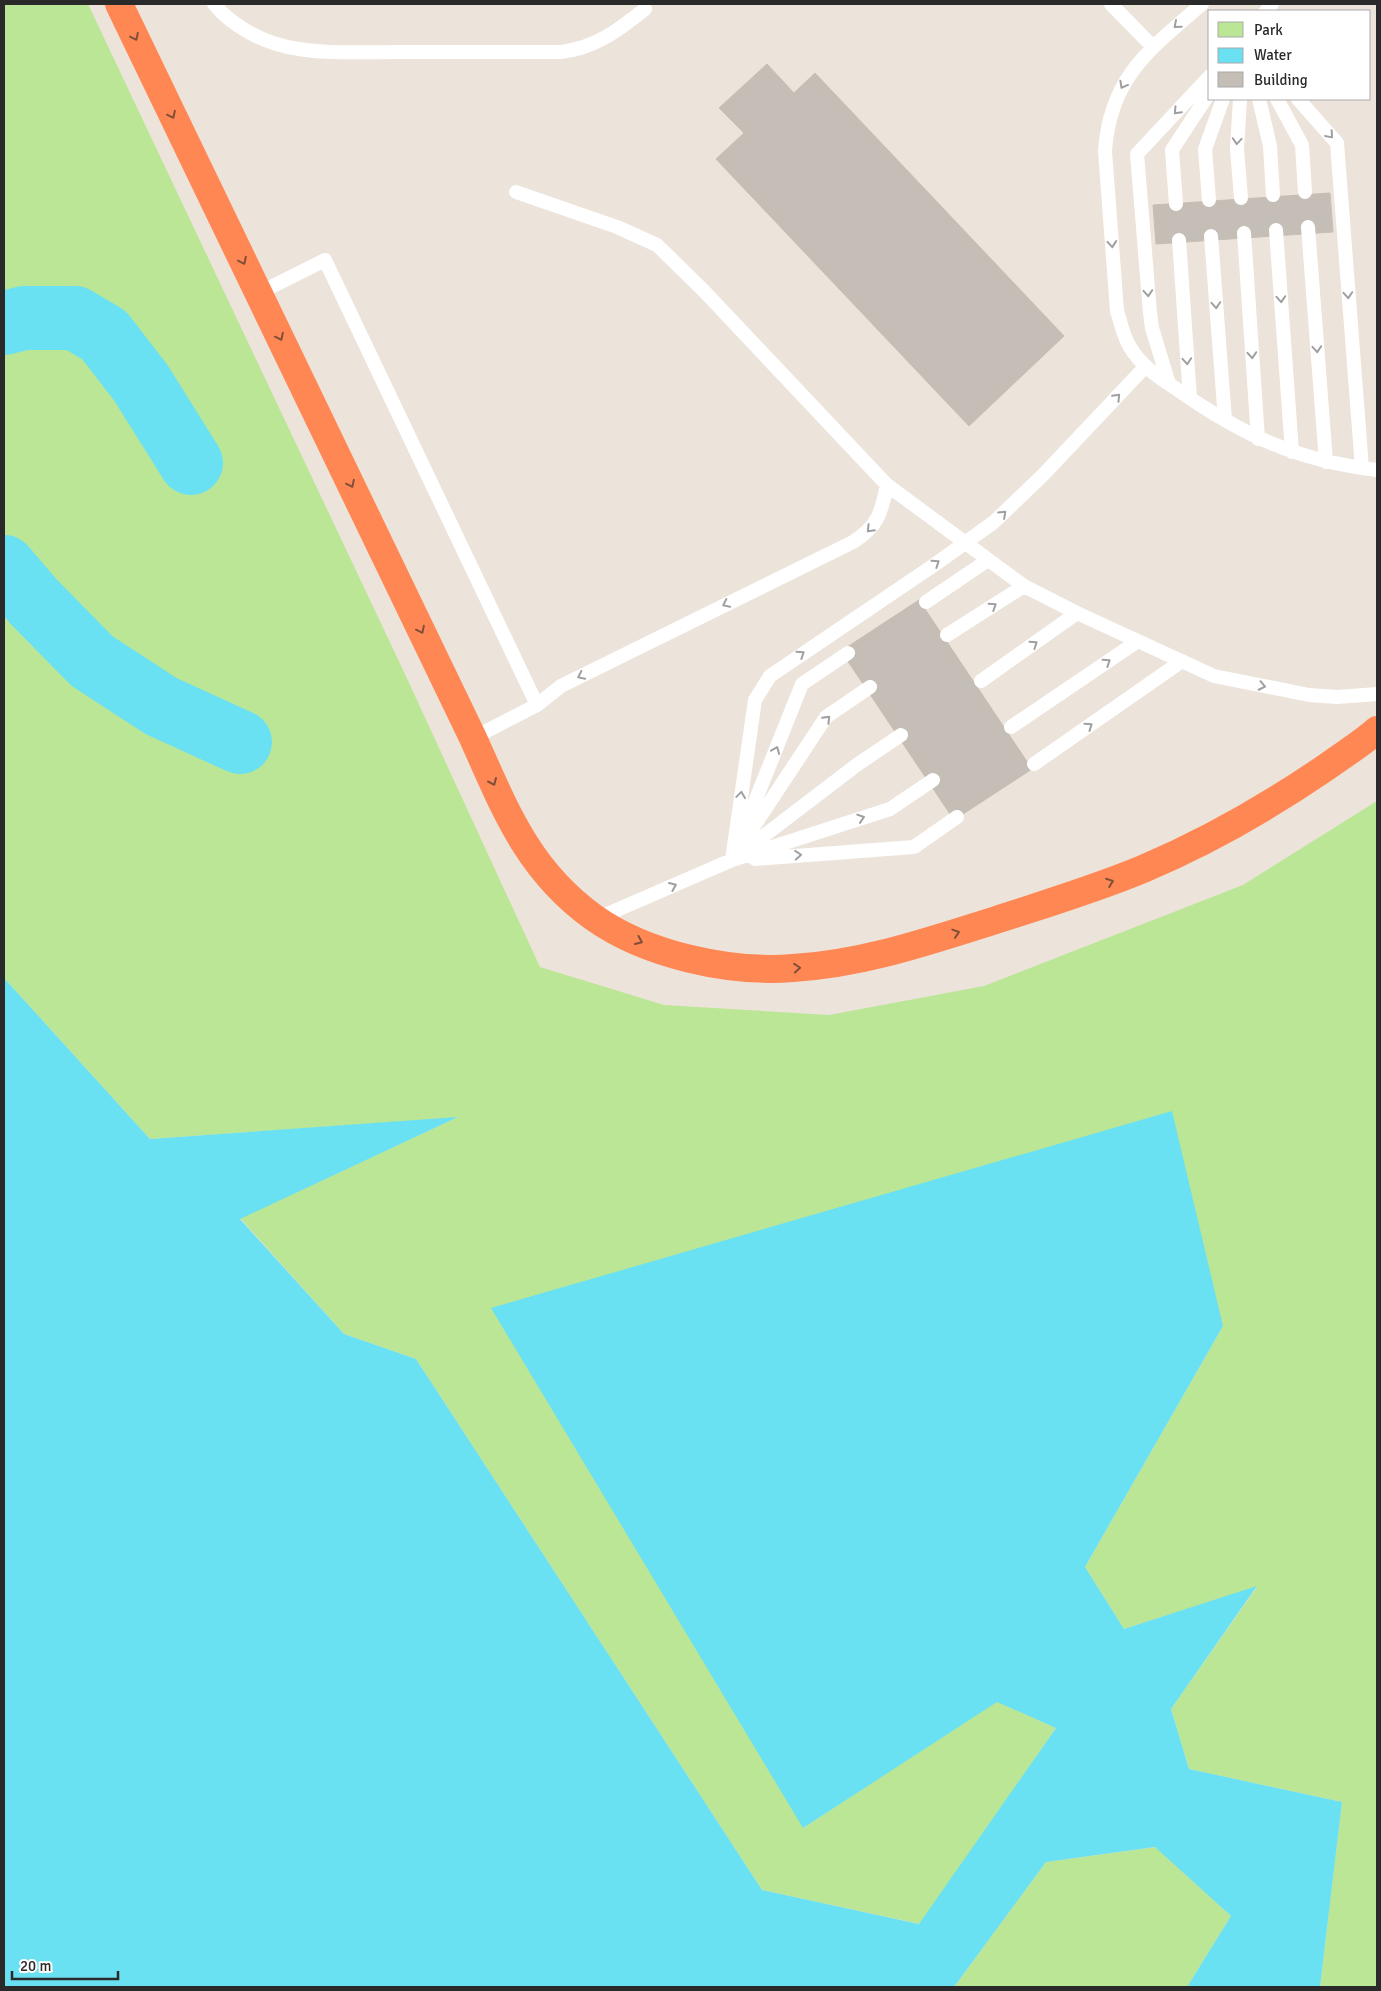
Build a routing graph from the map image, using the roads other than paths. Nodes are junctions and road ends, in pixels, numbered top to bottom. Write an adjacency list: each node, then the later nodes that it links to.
1 (119, 4): 25 (highway, one-way to 25)
2 (214, 4): 5 (lane)
3 (1110, 4): 6 (lane)
4 (1202, 4): 6 (lane, one-way to 6)
5 (645, 9)
6 (1153, 47): 26 (lane, one-way to 26)
7 (1208, 78): 27 (lane, one-way to 27)
8 (1208, 95): 19 (lane)
9 (1223, 100): 18 (lane)
10 (1240, 100): 17 (lane, one-way to 17)
11 (1259, 100): 16 (lane)
12 (1278, 100): 15 (lane)
13 (1299, 100): 33 (lane, one-way to 33)
14 (516, 192): 35 (lane)
15 (1305, 192)
16 (1273, 195)
17 (1241, 198)
18 (1208, 200)
19 (1176, 204)
20 (1308, 227): 32 (lane, one-way to 32)
21 (1276, 230): 31 (lane, one-way to 31)
22 (1244, 233): 30 (lane, one-way to 30)
23 (1211, 236): 29 (lane, one-way to 29)
24 (1179, 240): 28 (lane, one-way to 28)
25 (259, 293): 48 (lane); 52 (highway, one-way to 52)
26 (1145, 367): 27 (lane); 36 (lane, one-way to 26)
27 (1169, 384): 28 (lane)
28 (1190, 398): 29 (lane)
29 (1225, 420): 30 (lane)
30 (1258, 439): 31 (lane)
31 (1292, 452): 32 (lane)
32 (1326, 462): 33 (lane)
33 (1362, 468): 34 (lane)
34 (1377, 470)
35 (887, 485): 36 (lane); 48 (lane, one-way to 48)
36 (965, 544): 37 (lane); 56 (lane, one-way to 36)
37 (988, 560): 38 (lane); 39 (lane)
38 (1024, 586): 40 (lane); 41 (lane, one-way to 38)
39 (926, 602)
40 (1078, 614): 42 (lane); 45 (lane, one-way to 40)
41 (947, 635)
42 (1138, 641): 44 (lane); 49 (lane, one-way to 42)
43 (848, 653): 56 (lane, one-way to 43)
44 (1182, 661): 47 (lane, one-way to 47); 53 (lane, one-way to 44)
45 (981, 681)
46 (870, 687): 56 (lane, one-way to 46)
47 (1377, 694)
48 (537, 705): 52 (lane)
49 (1011, 727)
50 (1377, 730): 57 (highway, one-way to 50)
51 (901, 735): 56 (lane)
52 (473, 738): 57 (highway, one-way to 57)
53 (1034, 764)
54 (933, 780): 56 (lane, one-way to 54)
55 (957, 817): 56 (lane, one-way to 55)
56 (732, 860): 57 (lane, one-way to 56)
57 (596, 919)

